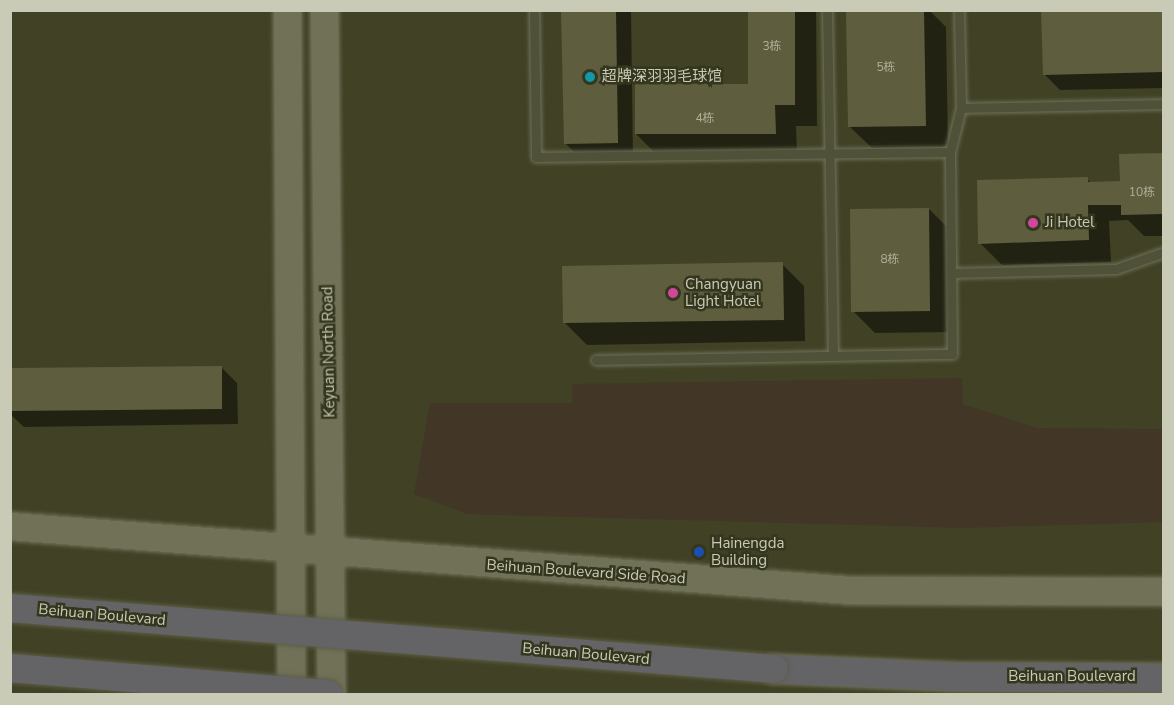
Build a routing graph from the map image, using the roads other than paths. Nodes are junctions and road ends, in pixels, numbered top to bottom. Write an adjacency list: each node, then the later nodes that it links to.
1 (287, 10): 15 (main road)
2 (324, 10): 16 (main road, Keyuan North Road)
3 (534, 10): 9 (lane)
4 (827, 10): 9 (lane)
5 (959, 10): 7 (lane)
6 (1164, 104): 7 (lane)
7 (961, 108): 8 (lane)
8 (950, 152): 9 (lane); 11 (lane)
9 (829, 154): 12 (lane)
10 (1164, 252): 11 (lane)
11 (952, 273): 12 (lane)
12 (833, 356): 13 (lane)
13 (596, 360)
14 (10, 526): 15 (main road, Beihuan Boulevard Side Road)
15 (293, 547): 16 (main road, Beihuan Boulevard Side Road); 21 (main road)
16 (332, 551): 17 (main road, Beihuan Boulevard Side Road); 22 (main road, Keyuan North Road)
17 (1164, 591)
18 (10, 608): 20 (highway, Beihuan Boulevard, bridge)
19 (10, 668): 22 (highway, bridge)
20 (1164, 678)
21 (291, 694)
22 (329, 694)

